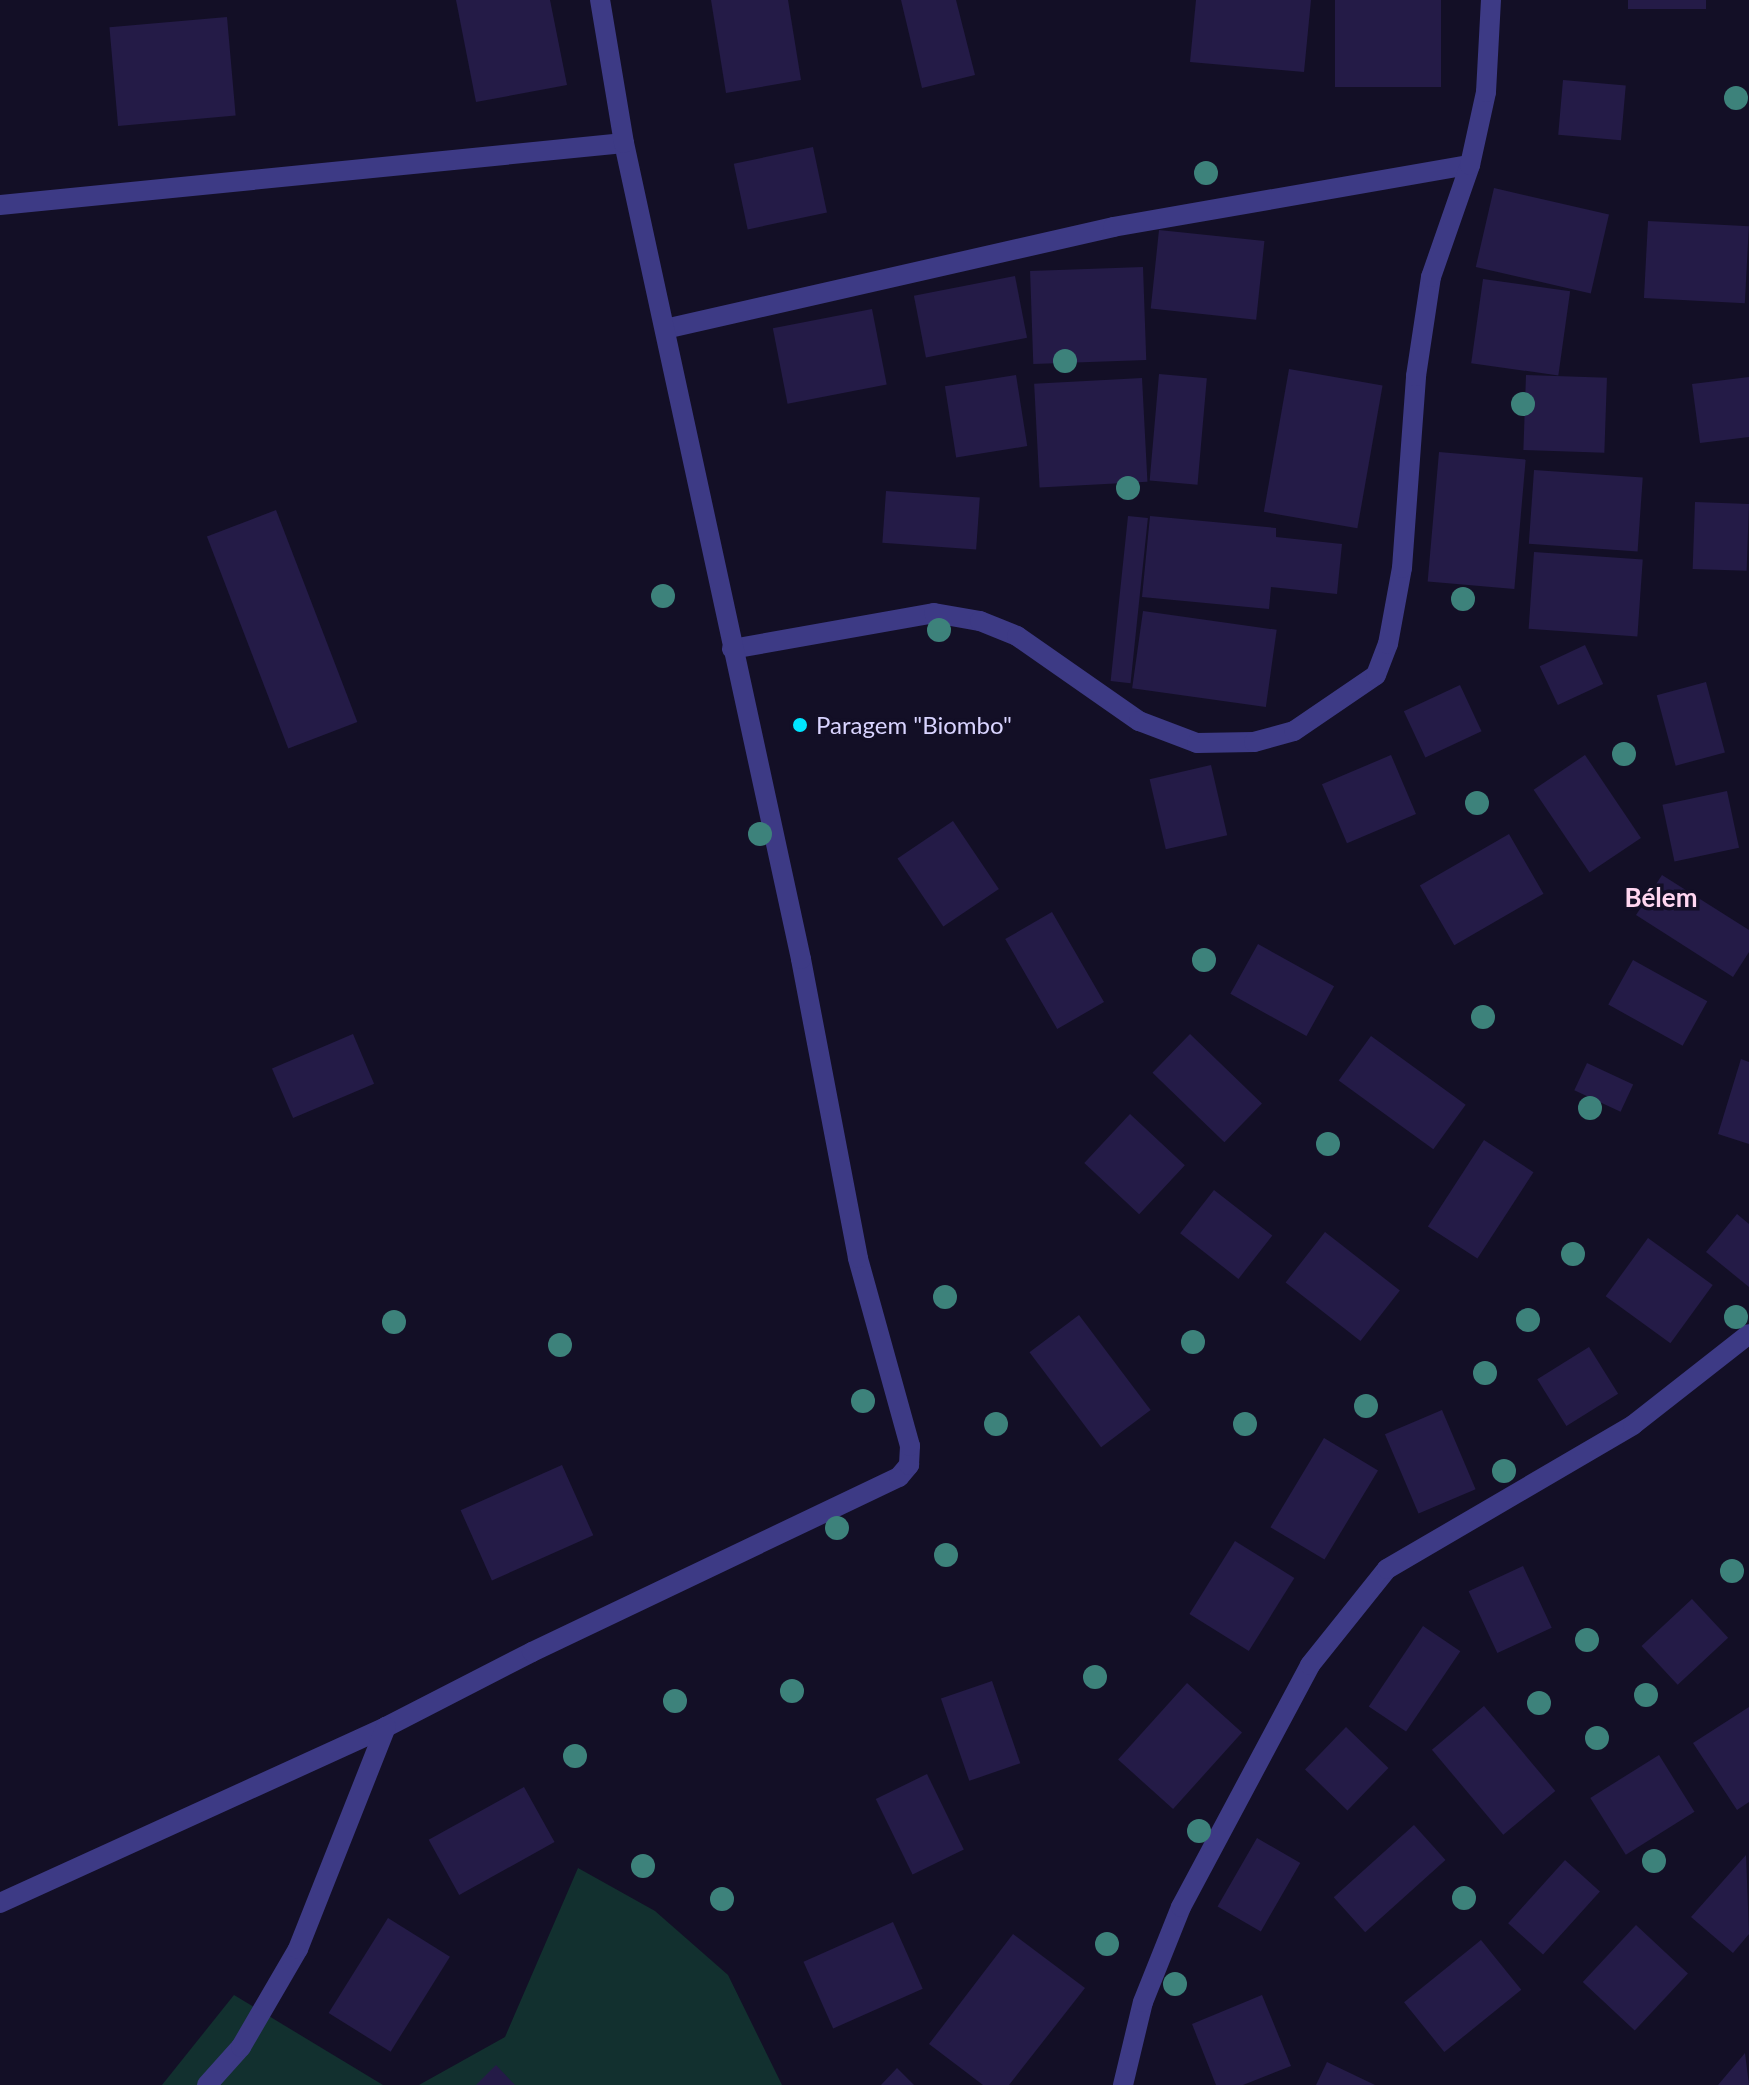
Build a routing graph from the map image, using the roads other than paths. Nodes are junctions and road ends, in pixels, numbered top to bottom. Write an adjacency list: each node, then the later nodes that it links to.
1 (600, 0): 3 (street)
2 (1491, 0): 4 (street)
3 (624, 143): 5 (street); 6 (street)
4 (1470, 165): 6 (street); 7 (street)
5 (0, 205)
6 (665, 329): 7 (street)
7 (732, 649): 9 (street)
8 (1749, 1334): 12 (street)
9 (386, 1727): 10 (street); 11 (street)
10 (0, 1903)
11 (207, 2085)
12 (1123, 2085)

